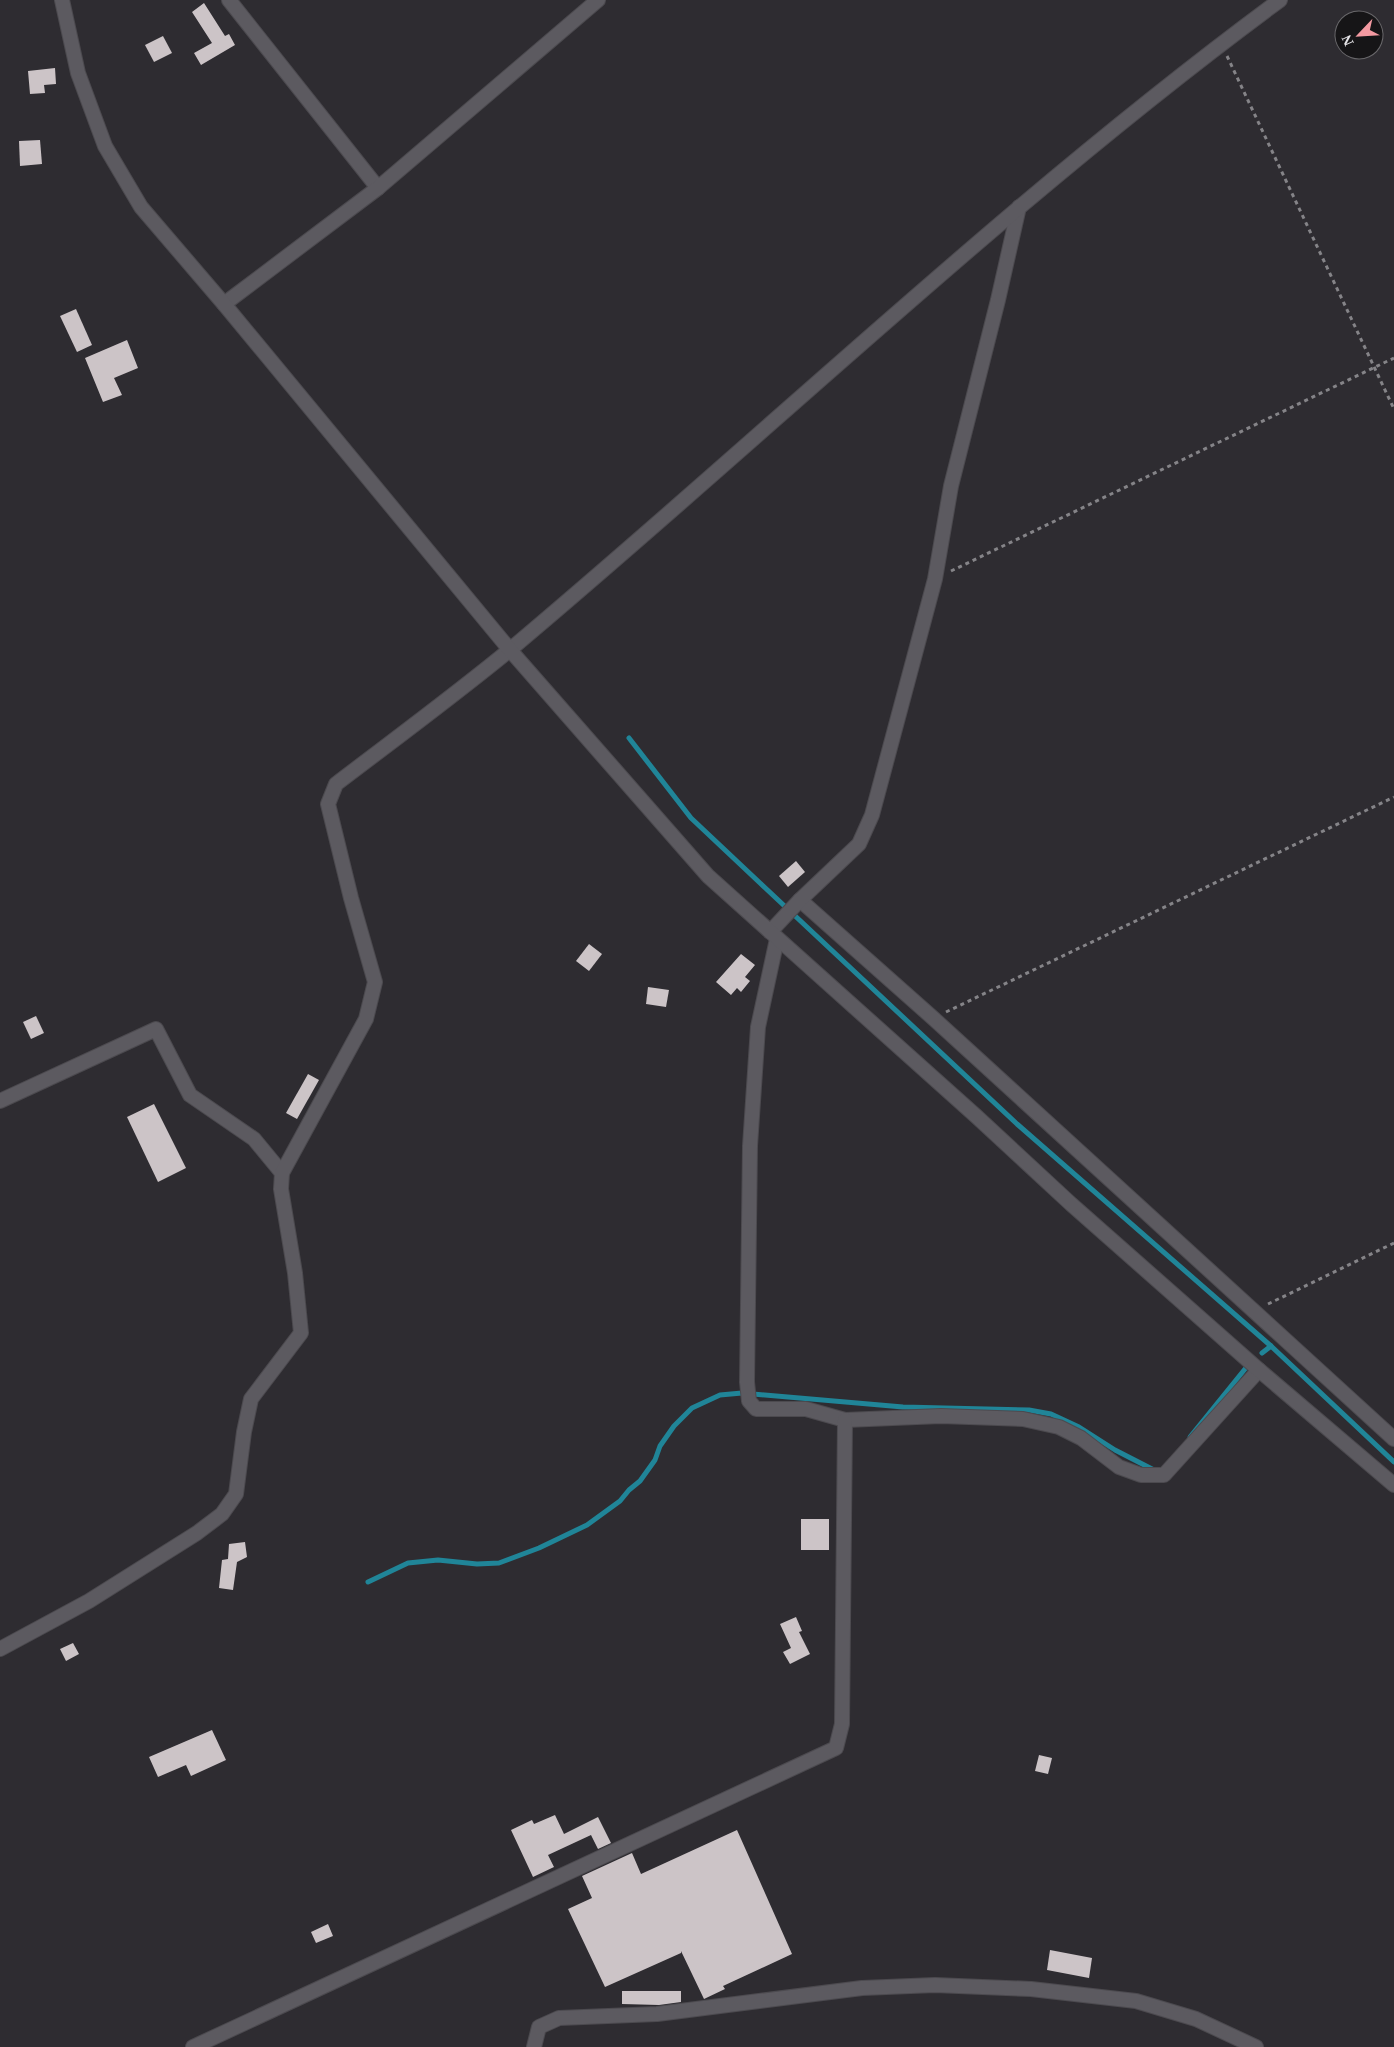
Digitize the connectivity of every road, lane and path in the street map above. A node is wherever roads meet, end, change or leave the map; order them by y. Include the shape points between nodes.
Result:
1 (62, 0) edge
2 (229, 0) edge
3 (598, 0) edge
4 (1280, 0) edge
5 (1222, 44) junction
6 (378, 188) junction
7 (1019, 207) junction
8 (224, 304) junction
9 (1394, 358) edge
10 (1374, 368) junction
11 (1394, 409) edge
12 (935, 579) junction
13 (510, 650) junction
14 (1394, 798) edge
15 (797, 903) junction
16 (775, 931) junction
17 (933, 1018) junction
18 (0, 1102) edge
19 (282, 1172) junction
20 (1394, 1243) edge
21 (1254, 1311) junction
22 (1259, 1370) junction
23 (846, 1420) junction
24 (1394, 1439) edge
25 (1394, 1485) edge
26 (0, 1650) edge
27 (193, 2047) edge
28 (534, 2047) edge
29 (1256, 2047) edge

1 - 8 street via 78,73 105,146 141,207
2 - 6 street
3 - 6 street
4 - 5 street
5 - 7 street
5 - 10 path
6 - 8 street
7 - 12 street via 951,486
7 - 13 street
8 - 13 street
9 - 10 path
10 - 11 path
10 - 12 path
12 - 15 street via 872,815 859,844
13 - 16 street via 708,876
13 - 19 street via 336,784 328,804 375,982 366,1019
14 - 17 path
15 - 16 street
15 - 17 street
16 - 22 street via 1071,1204
16 - 23 street via 758,1027 750,1146 749,1401 756,1409 806,1409
17 - 21 street
18 - 19 street via 156,1029 190,1095 254,1139
19 - 26 street via 281,1189 301,1333 251,1399 236,1494 222,1514 197,1533 89,1601
20 - 21 path
21 - 24 street
22 - 23 street via 1164,1475 1141,1475 1119,1467 1081,1438 1059,1427 1023,1419 941,1416
22 - 25 street
23 - 27 street via 842,1724 836,1748
28 - 29 street via 539,2027 559,2018 657,2014 862,1988 935,1986 1031,1989 1136,2002 1196,2019

